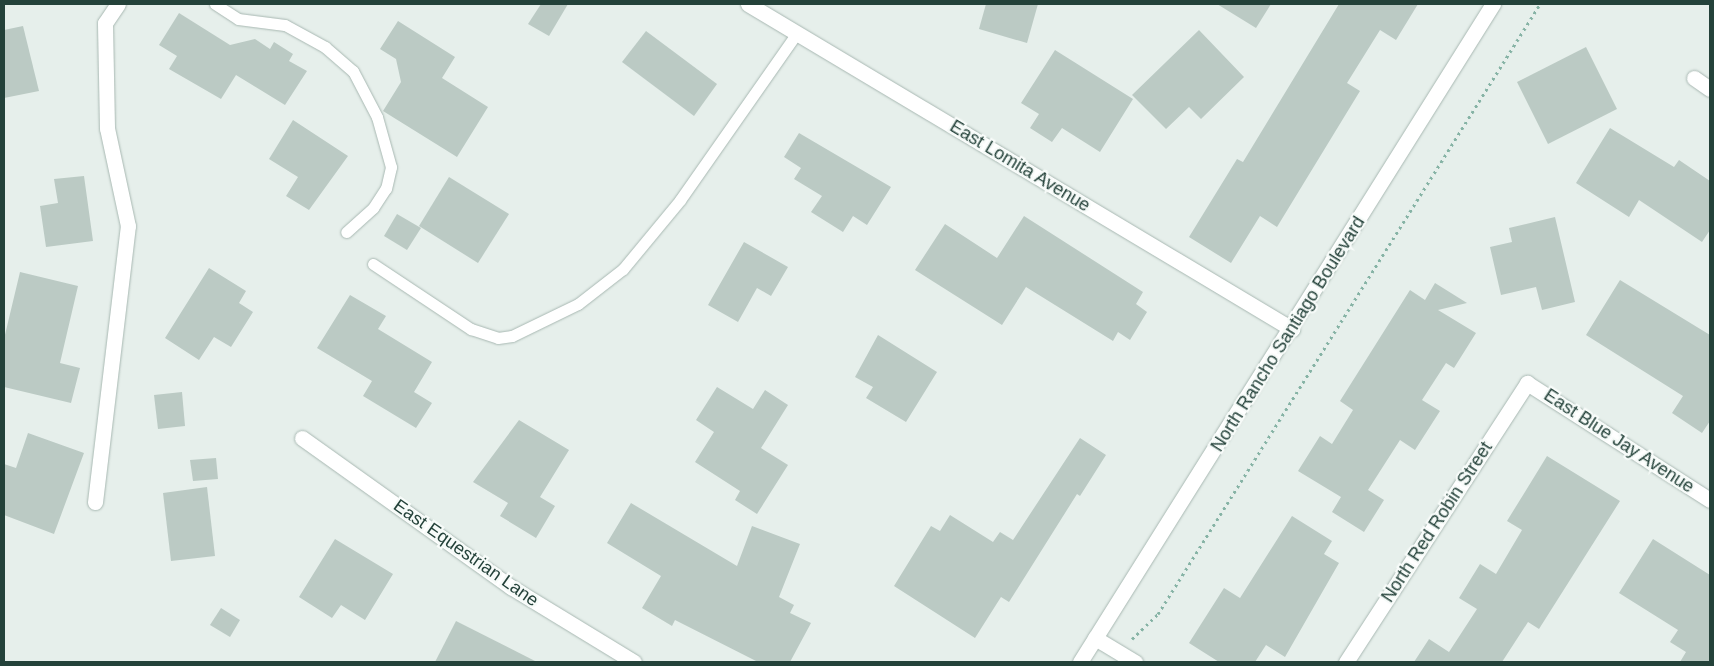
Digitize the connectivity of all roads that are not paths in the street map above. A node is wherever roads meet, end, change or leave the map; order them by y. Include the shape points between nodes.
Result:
1 (118, 4) edge
2 (216, 4) edge
3 (748, 4) edge
4 (1493, 4) edge
5 (797, 33) junction
6 (1694, 78) dead end
7 (1710, 89) edge
8 (346, 232) dead end
9 (373, 264) dead end
10 (1292, 329) junction
11 (1527, 382) joint
12 (302, 438) dead end
13 (1710, 500) edge
14 (95, 502) dead end
15 (1096, 638) junction
16 (634, 662) edge
17 (1080, 662) edge
18 (1134, 662) edge
19 (1346, 662) edge

1 - 14 street via 105,23 107,128 128,226
2 - 8 lane via 238,19 285,25 325,46 353,71 376,117 391,167 386,188 372,208
3 - 5 street, East Lomita Avenue
4 - 10 street, North Rancho Santiago Boulevard
5 - 9 lane via 680,200 623,269 578,304 512,336 498,338 471,329
5 - 10 street, East Lomita Avenue
6 - 7 street
10 - 15 street, North Rancho Santiago Boulevard
11 - 13 street, East Blue Jay Avenue
11 - 19 street, North Red Robin Street
12 - 16 street, East Equestrian Lane via 511,587
15 - 17 street, North Rancho Santiago Boulevard
15 - 18 street

